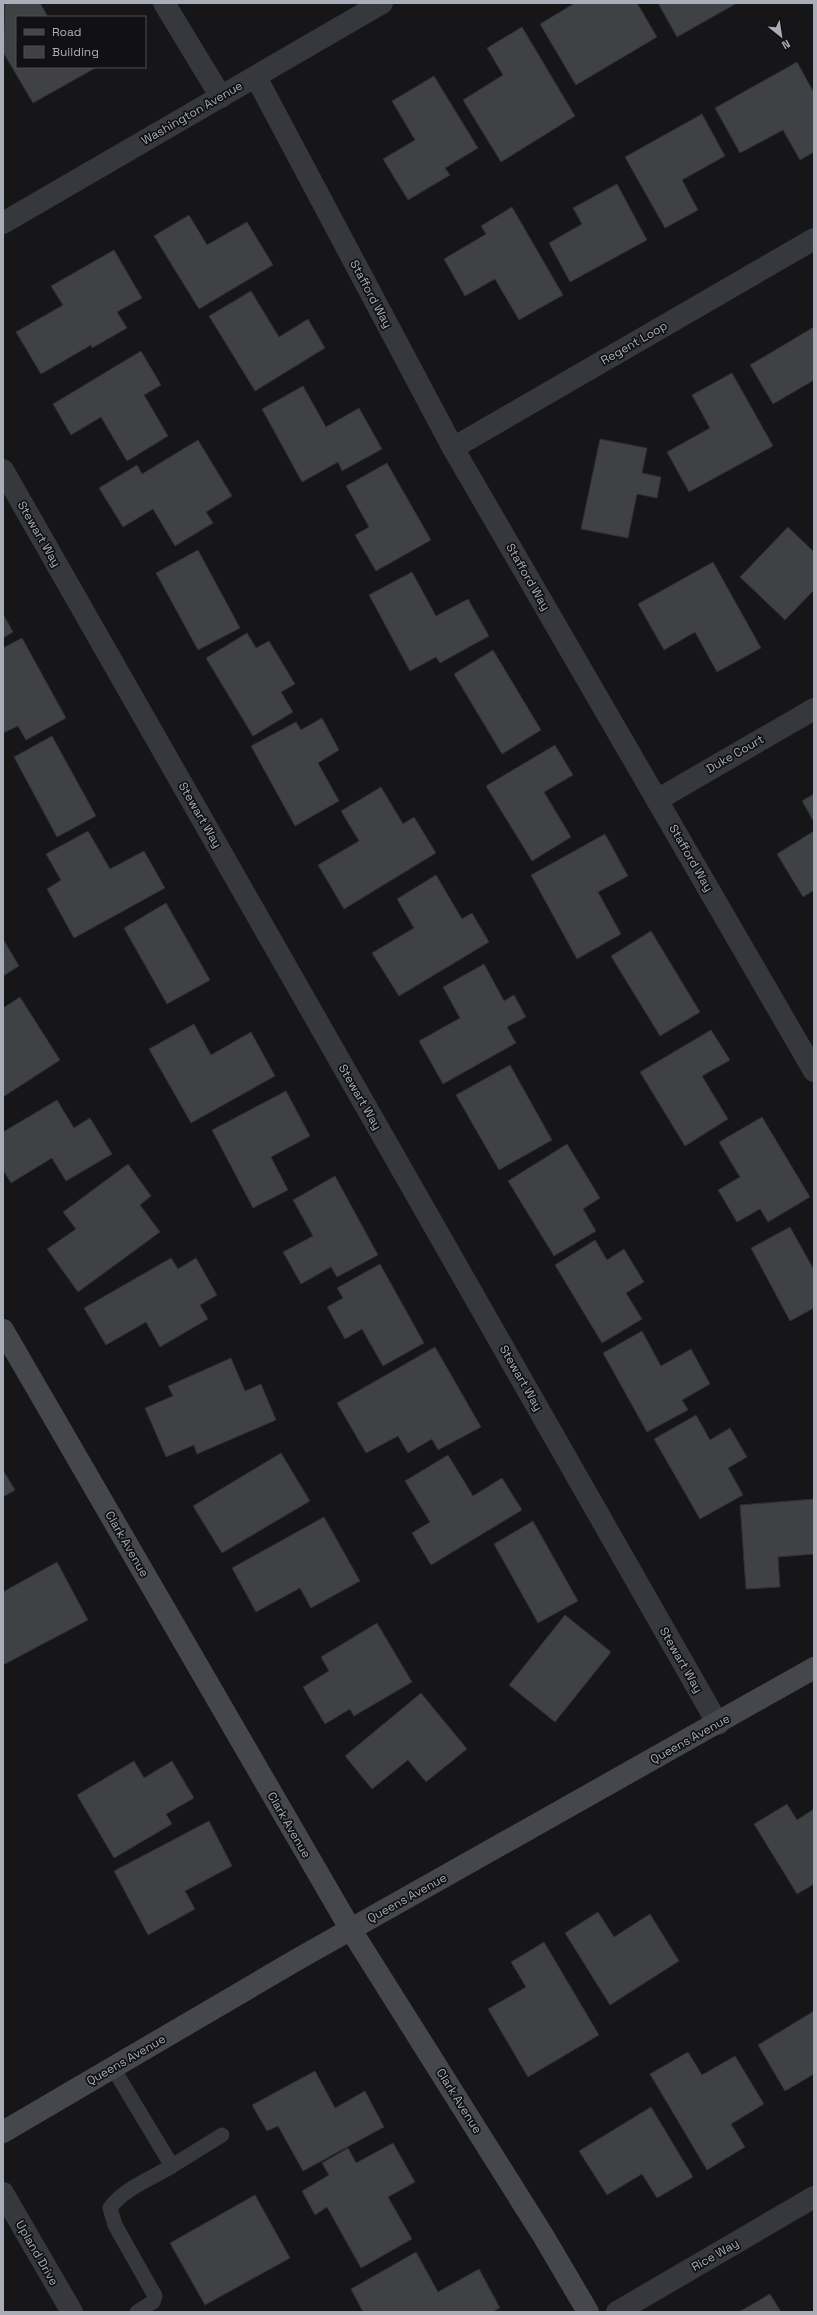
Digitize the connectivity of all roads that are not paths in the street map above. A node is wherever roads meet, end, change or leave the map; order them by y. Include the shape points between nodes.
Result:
1 (164, 3) edge
2 (382, 3) edge
3 (256, 77) junction
4 (221, 97) junction
5 (3, 223) edge
6 (814, 239) edge
7 (453, 448) junction
8 (3, 470) edge
9 (814, 709) edge
10 (657, 800) junction
11 (814, 1071) edge
12 (3, 1330) edge
13 (814, 1668) edge
14 (718, 1724) junction
15 (351, 1930) junction
16 (113, 2068) junction
17 (3, 2132) edge
18 (222, 2135) dead end
19 (172, 2166) junction
20 (3, 2193) edge
21 (814, 2197) edge
22 (72, 2312) edge
23 (137, 2312) edge
24 (588, 2312) edge
25 (617, 2312) edge

1 - 4 street
2 - 3 street, Washington Avenue
3 - 4 street, Washington Avenue
3 - 7 street, Stafford Way
4 - 5 street, Washington Avenue
6 - 7 street, Regent Loop
7 - 10 street, Stafford Way
8 - 14 street, Stewart Way
9 - 10 street, Duke Court
10 - 11 street, Stafford Way
12 - 15 street, Clark Avenue
13 - 14 street, Queens Avenue
14 - 15 street, Queens Avenue
15 - 16 street, Queens Avenue
15 - 24 street, Clark Avenue via 544,2237
16 - 17 street, Queens Avenue
16 - 19 lane
18 - 19 lane
19 - 23 lane via 124,2194 110,2208 115,2225 155,2296 153,2302
20 - 22 street, Upland Drive
21 - 25 street, Rice Way

